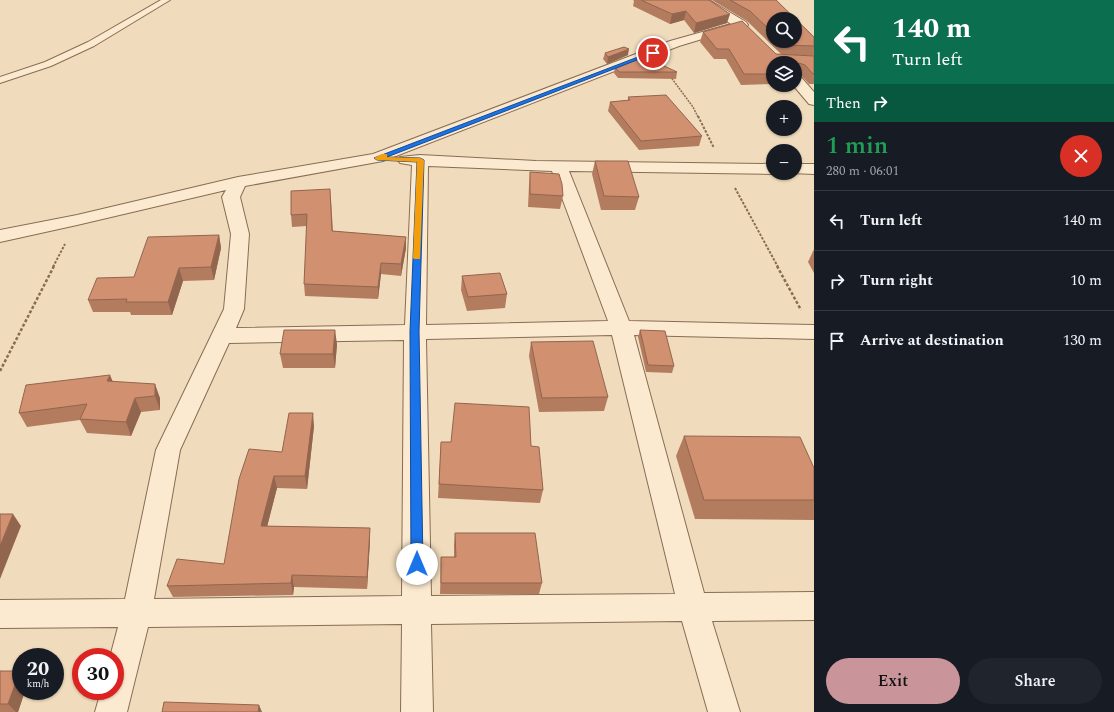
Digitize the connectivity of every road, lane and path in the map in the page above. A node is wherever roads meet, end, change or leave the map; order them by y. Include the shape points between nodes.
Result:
1 (166, 0) edge
2 (701, 0) edge
3 (653, 53) junction
4 (0, 80) edge
5 (802, 87) edge
6 (814, 101) edge
7 (377, 158) junction
8 (420, 160) junction
9 (559, 167) junction
10 (724, 169) junction
11 (766, 169) edge
12 (802, 169) edge
13 (814, 169) edge
14 (238, 182) junction
15 (77, 220) junction
16 (0, 236) edge
17 (621, 328) junction
18 (415, 331) junction
19 (813, 333) edge
20 (222, 336) junction
21 (0, 371) edge
22 (814, 606) edge
23 (693, 607) junction
24 (417, 610) junction
25 (137, 613) junction
26 (0, 614) edge
27 (111, 712) edge
28 (417, 712) edge
29 (724, 712) edge

1 - 4 lane via 91,44 48,64
2 - 3 street via 747,30 713,32 669,45
3 - 7 street
3 - 10 path via 693,107
5 - 6 street
7 - 8 street
7 - 14 street
8 - 9 street
8 - 18 street
9 - 10 street
9 - 17 street
10 - 11 street
10 - 19 path
12 - 13 street
14 - 15 street
14 - 20 street via 231,197 240,234 234,309
15 - 16 street
15 - 21 path
17 - 18 street
17 - 19 street
17 - 23 street
18 - 20 street
18 - 24 street
20 - 25 street via 168,450
22 - 23 street
23 - 24 street
23 - 29 street
24 - 25 street
24 - 28 street
25 - 26 street
25 - 27 street

